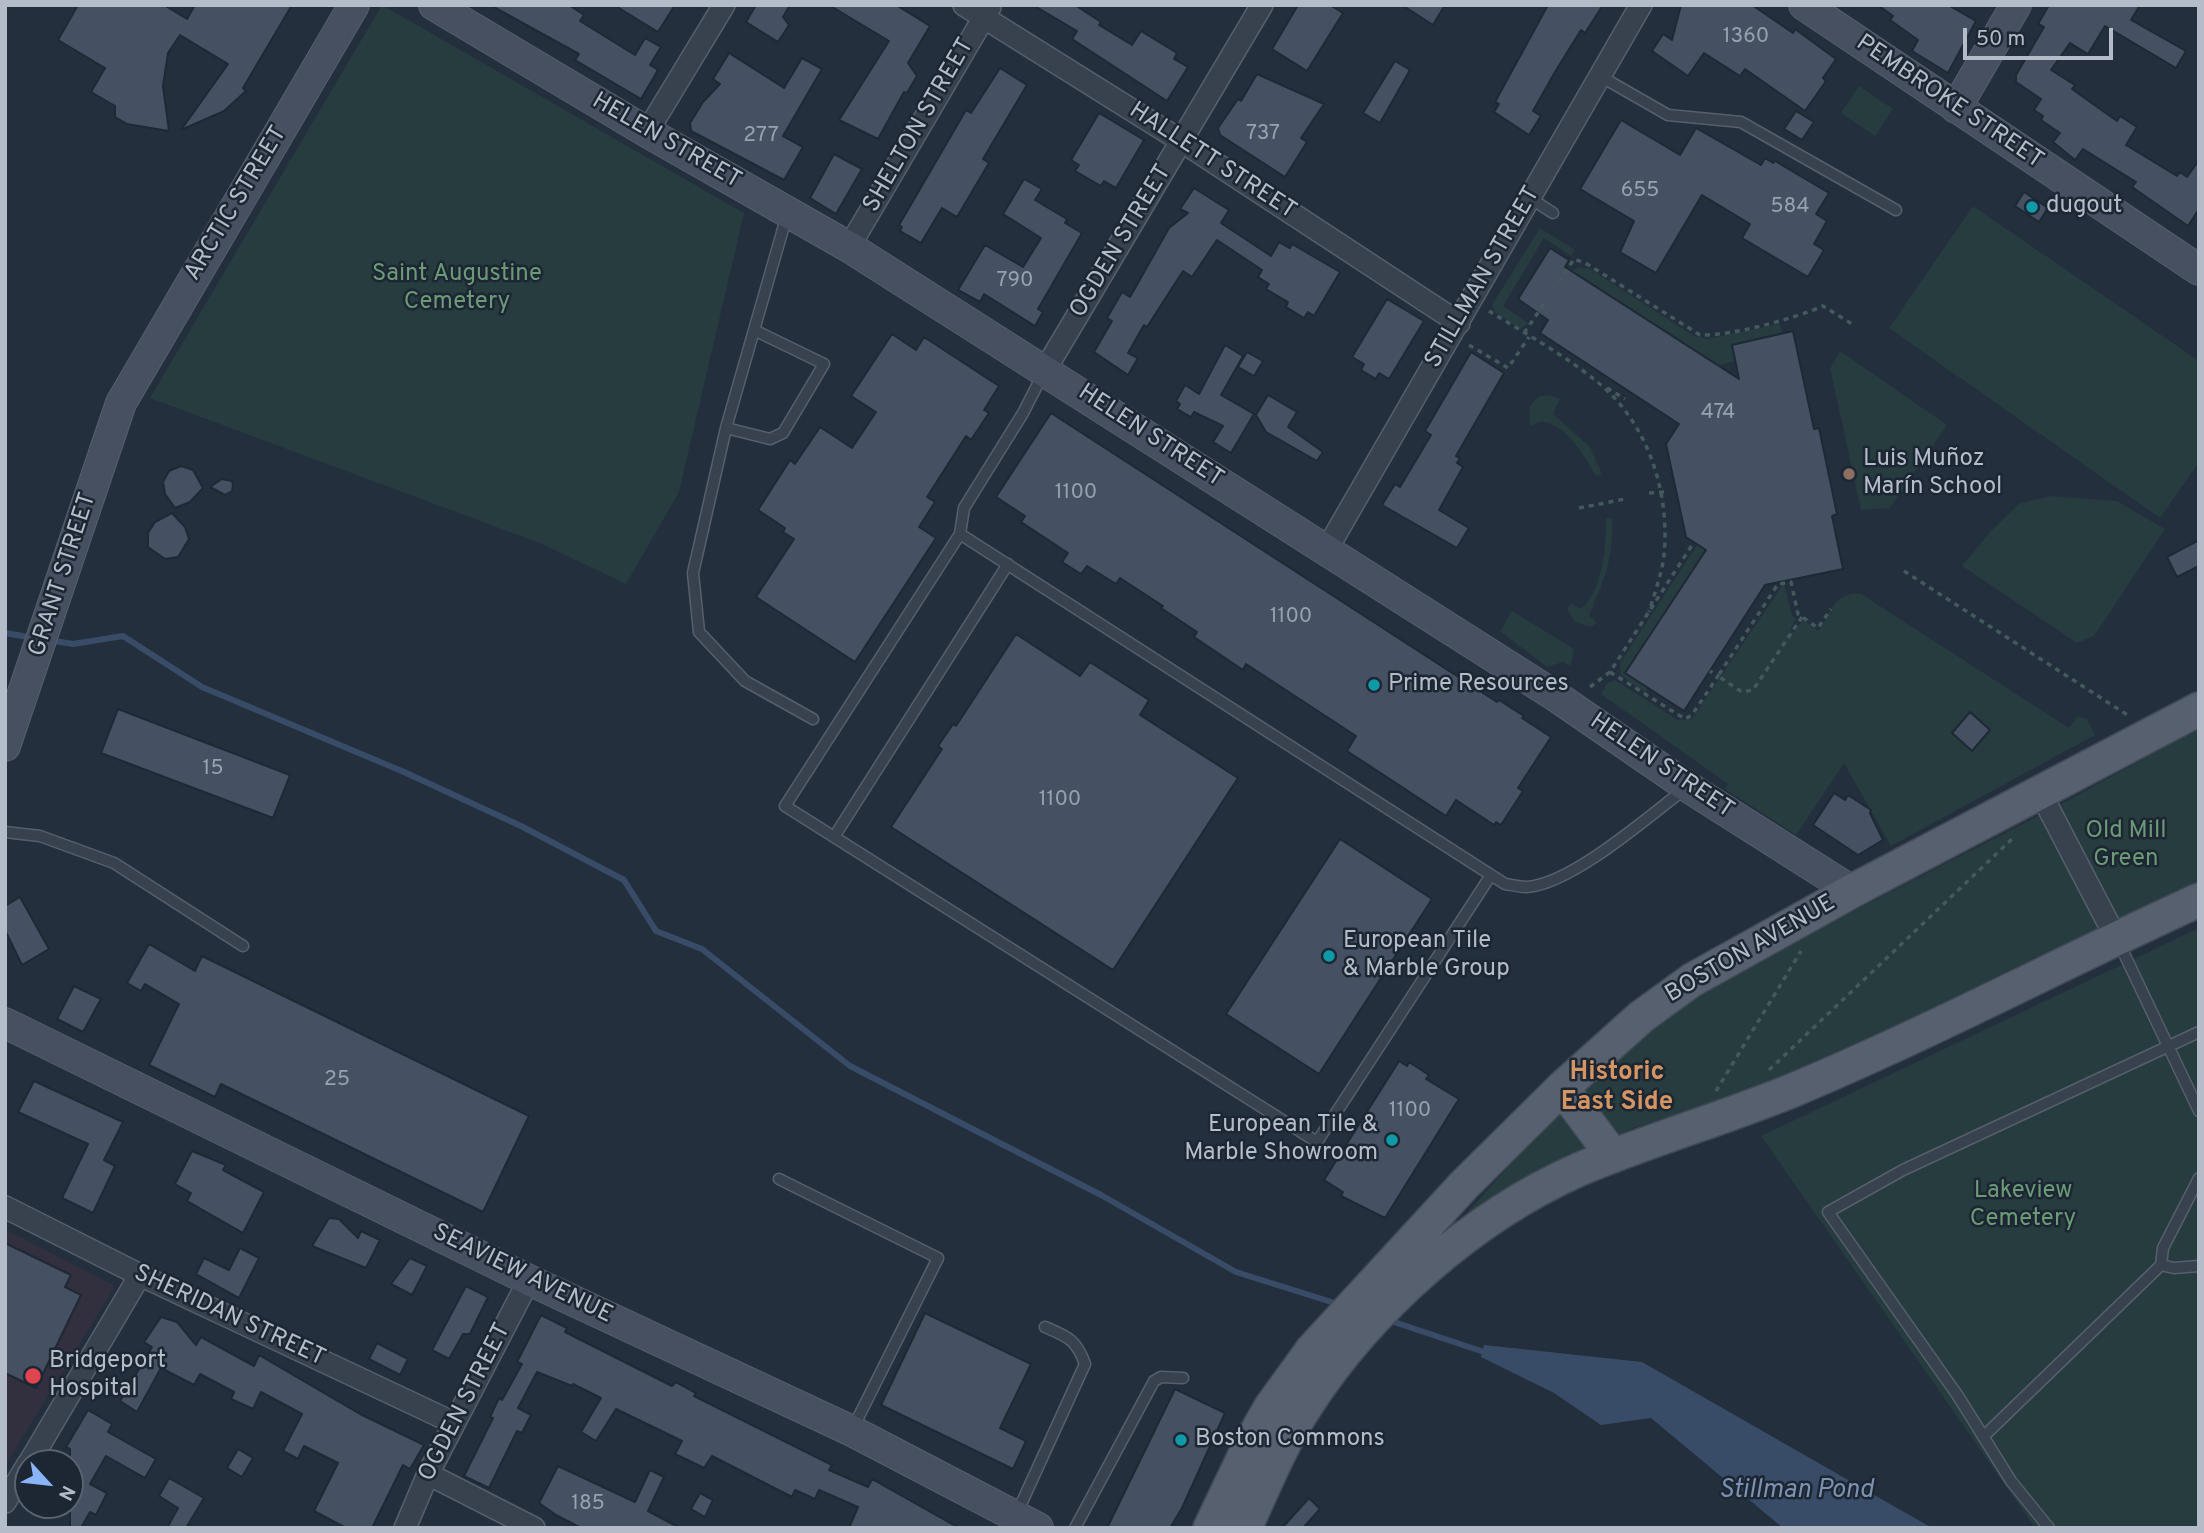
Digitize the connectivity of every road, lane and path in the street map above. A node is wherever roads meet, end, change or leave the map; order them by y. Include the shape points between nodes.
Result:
1 (354, 5) edge
2 (434, 5) edge
3 (724, 5) edge
4 (964, 5) edge
5 (1262, 5) edge
6 (1641, 5) edge
7 (1804, 5) edge
8 (2016, 5) edge
9 (987, 11) edge
10 (1600, 76) junction
11 (1956, 108) junction
12 (647, 132) junction
13 (1183, 142) junction
14 (1530, 198) junction
15 (1896, 210) dead end
16 (788, 212) junction
17 (1553, 213) dead end
18 (849, 247) junction
19 (2199, 270) edge
20 (1559, 282) dead end
21 (1546, 301) dead end
22 (1487, 310) dead end
23 (1459, 323) junction
24 (1852, 324) dead end
25 (754, 330) junction
26 (1526, 335) junction
27 (1467, 344) dead end
28 (1045, 370) junction
29 (1602, 386) junction
30 (1625, 400) dead end
31 (121, 404) joint
32 (726, 428) junction
33 (1663, 492) junction
34 (1649, 493) dead end
35 (1625, 499) dead end
36 (1579, 508) dead end
37 (960, 534) junction
38 (1694, 542) dead end
39 (1327, 549) junction
40 (1008, 564) junction
41 (1904, 571) dead end
42 (1831, 609) dead end
43 (1649, 612) junction
44 (1802, 617) junction
45 (1710, 671) dead end
46 (1610, 672) junction
47 (1718, 676) junction
48 (1590, 687) dead end
49 (2199, 709) edge
50 (813, 719) dead end
51 (2133, 719) dead end
52 (5, 746) edge
53 (1688, 787) junction
54 (2040, 792) junction
55 (5, 832) edge
56 (2018, 833) dead end
57 (834, 837) junction
58 (1491, 875) junction
59 (1852, 891) junction
60 (2199, 900) edge
61 (2116, 937) junction
62 (243, 946) dead end
63 (1803, 948) dead end
64 (5, 1023) edge
65 (2199, 1032) edge
66 (2167, 1047) junction
67 (1762, 1077) dead end
68 (1562, 1088) junction
69 (1714, 1093) dead end
70 (2199, 1111) edge
71 (1613, 1156) junction
72 (2199, 1178) edge
73 (779, 1179) dead end
74 (5, 1207) edge
75 (2161, 1265) junction
76 (2199, 1266) edge
77 (140, 1275) junction
78 (529, 1280) junction
79 (1372, 1305) junction
80 (1045, 1327) dead end
81 (1326, 1355) junction
82 (1183, 1378) dead end
83 (454, 1423) junction
84 (852, 1431) junction
85 (1983, 1437) junction
86 (36, 1449) edge
87 (428, 1474) junction
88 (14, 1487) edge
89 (5, 1502) edge
90 (1027, 1522) edge
91 (405, 1528) edge
92 (534, 1528) edge
93 (1075, 1528) edge
94 (1210, 1528) edge
95 (1245, 1528) edge
96 (2049, 1528) edge

1 - 31 street, ARCTIC STREET
2 - 12 street, HELEN STREET
3 - 12 street
4 - 9 street, HALLETT STREET
5 - 13 street, OGDEN STREET
6 - 10 street, STILLMAN STREET
7 - 11 street, PEMBROKE STREET
8 - 11 street
9 - 13 street, HALLETT STREET
9 - 18 street, SHELTON STREET
10 - 14 street, STILLMAN STREET
10 - 15 lane via 1668,115 1741,122
11 - 19 street, PEMBROKE STREET
12 - 16 street, HELEN STREET
13 - 23 street, HALLETT STREET
13 - 28 street, OGDEN STREET
14 - 17 lane
14 - 23 street, STILLMAN STREET
16 - 18 street, HELEN STREET
16 - 25 lane
18 - 28 street, HELEN STREET
20 - 24 path via 1574,259 1700,335 1796,318 1823,306
21 - 26 path
22 - 26 path
23 - 39 street, STILLMAN STREET
25 - 32 lane
25 - 32 lane via 824,364 783,433 770,439
26 - 27 path via 1508,368
26 - 29 path
28 - 37 lane via 964,508
28 - 39 street, HELEN STREET
29 - 30 path
29 - 33 path via 1637,428
31 - 52 street, GRANT STREET
32 - 50 lane via 693,573 699,632 745,681
33 - 34 path
33 - 43 path via 1664,556
35 - 36 path
37 - 40 lane
37 - 57 lane via 785,806
38 - 43 path
39 - 53 street, HELEN STREET
40 - 57 lane
40 - 58 lane
41 - 51 path
42 - 44 path via 1818,628
43 - 46 path
44 - 47 path via 1753,690 1742,692
44 - 47 path via 1791,582 1778,584
45 - 47 path
46 - 47 path via 1685,719
46 - 48 path
49 - 54 main road, BOSTON AVENUE
53 - 58 lane via 1575,870 1544,884 1505,884
53 - 59 street, HELEN STREET
54 - 59 main road, BOSTON AVENUE
54 - 61 street
55 - 62 lane via 40,835 114,863
56 - 67 path
57 - 58 lane via 1317,1142
59 - 68 main road, BOSTON AVENUE via 1692,980 1641,1017
60 - 61 main road, BOSTON AVENUE
61 - 66 lane
61 - 71 main road, BOSTON AVENUE via 1790,1091
63 - 69 path
64 - 78 street, SEAVIEW AVENUE
65 - 66 lane
66 - 70 lane
66 - 85 lane via 1903,1170 1828,1212
68 - 71 main road
68 - 79 main road, BOSTON AVENUE via 1464,1185
71 - 79 main road, BOSTON AVENUE via 1545,1186 1483,1224 1426,1270
72 - 75 lane via 2163,1248
73 - 84 lane via 938,1258
74 - 77 street, SHERIDAN STREET
75 - 76 lane
75 - 85 lane
77 - 83 street, SHERIDAN STREET
77 - 86 street
78 - 83 street, OGDEN STREET
78 - 84 street, SEAVIEW AVENUE
79 - 81 main road, BOSTON AVENUE
80 - 90 lane via 1078,1346 1085,1364
81 - 94 main road, BOSTON AVENUE via 1270,1408
81 - 95 main road, BOSTON AVENUE
82 - 93 lane via 1154,1381
83 - 87 street, OGDEN STREET
84 - 90 street, SEAVIEW AVENUE
85 - 96 lane
87 - 91 street, OGDEN STREET
87 - 92 street
88 - 89 street

